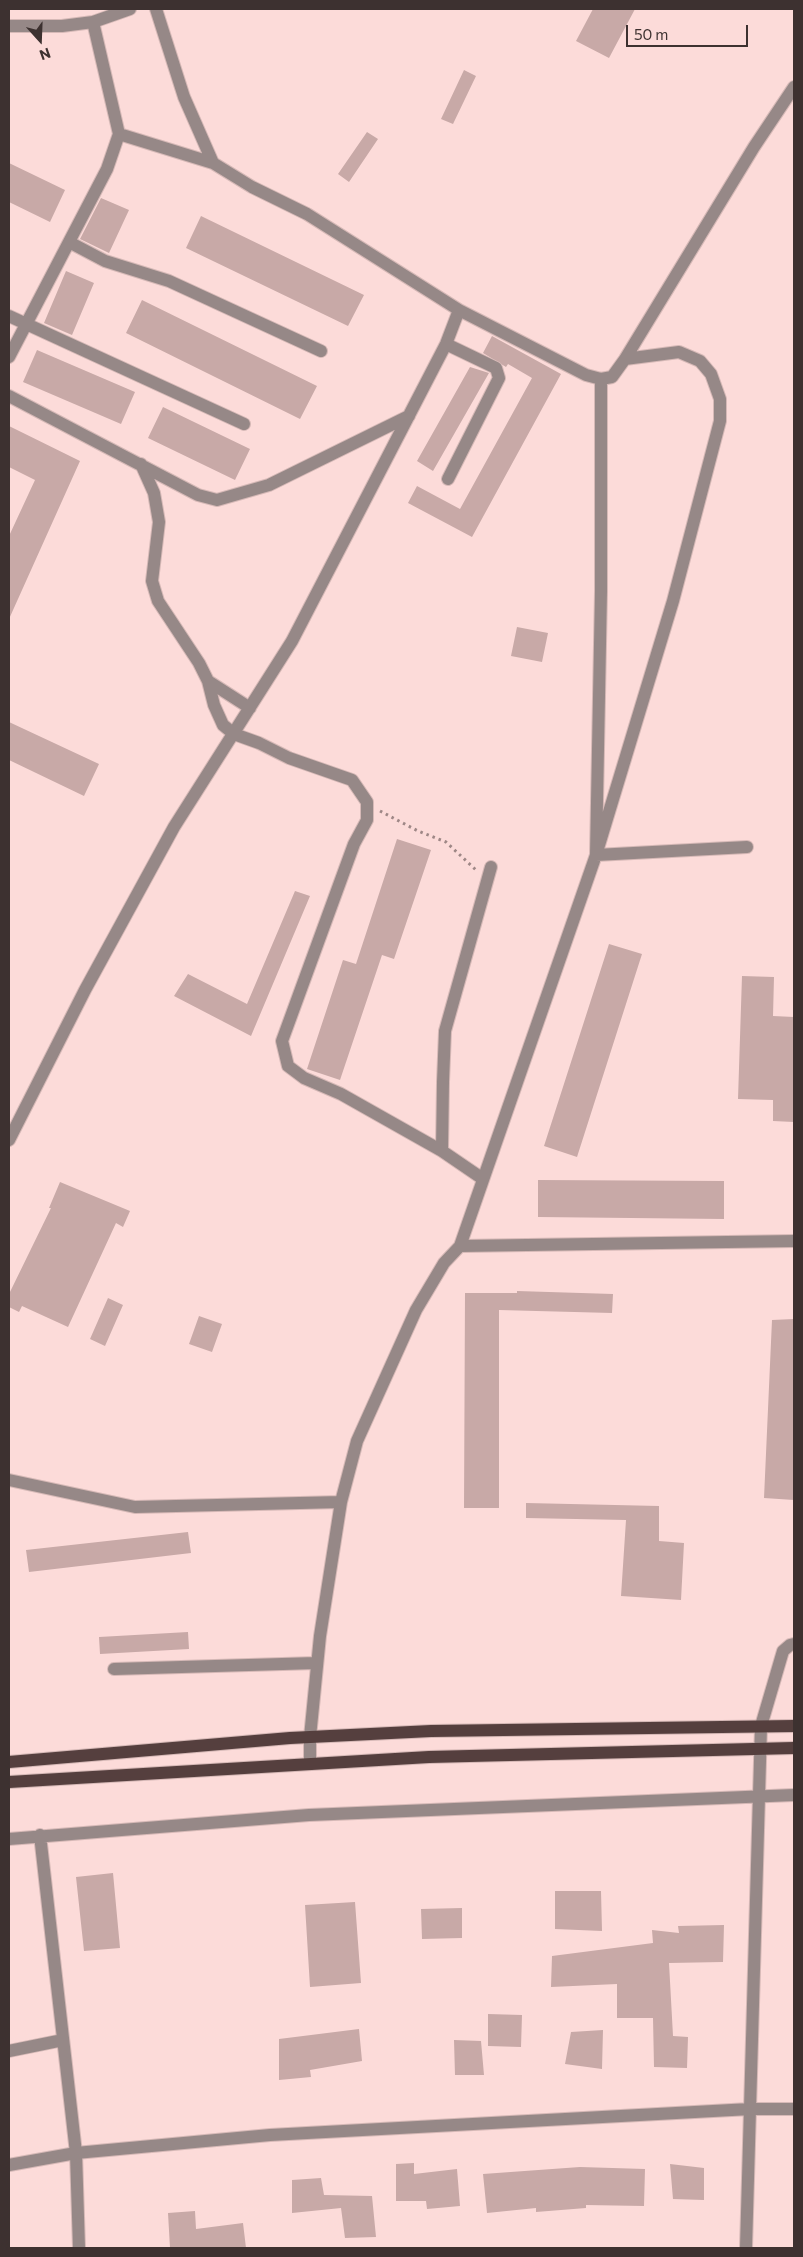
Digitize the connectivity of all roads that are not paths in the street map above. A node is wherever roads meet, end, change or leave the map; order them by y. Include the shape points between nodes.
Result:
1 (130, 9) edge
2 (156, 9) edge
3 (93, 22) junction
4 (9, 26) edge
5 (794, 87) edge
6 (119, 134) junction
7 (213, 163) junction
8 (69, 242) junction
9 (459, 310) junction
10 (9, 316) edge
11 (25, 324) junction
12 (446, 344) junction
13 (321, 351) dead end
14 (9, 356) edge
15 (626, 359) junction
16 (601, 379) junction
17 (9, 396) edge
18 (409, 416) junction
19 (244, 424) dead end
20 (141, 464) junction
21 (448, 479) dead end
22 (208, 682) junction
23 (250, 708) junction
24 (234, 734) junction
25 (747, 847) dead end
26 (596, 855) junction
27 (491, 867) dead end
28 (9, 1140) edge
29 (442, 1151) junction
30 (483, 1179) junction
31 (794, 1241) edge
32 (460, 1246) junction
33 (9, 1480) edge
34 (341, 1502) junction
35 (794, 1644) edge
36 (316, 1663) junction
37 (114, 1669) dead end
38 (761, 1726) junction
39 (794, 1726) edge
40 (310, 1737) junction
41 (760, 1748) junction
42 (794, 1748) edge
43 (9, 1762) edge
44 (310, 1764) junction
45 (9, 1782) edge
46 (758, 1795) junction
47 (794, 1795) edge
48 (40, 1836) junction
49 (9, 1839) edge
50 (63, 2040) junction
51 (9, 2051) edge
52 (750, 2109) junction
53 (794, 2109) edge
54 (76, 2153) junction
55 (9, 2165) edge
56 (79, 2248) edge
57 (746, 2248) edge

1 - 3 street
2 - 7 street via 184,97
3 - 4 street via 62,26
3 - 6 street
5 - 15 street via 754,147
6 - 7 street
6 - 8 street via 107,169
7 - 9 street via 307,214
8 - 11 street
8 - 13 street via 106,261 169,281
9 - 12 street
9 - 16 street via 586,375
10 - 11 street
11 - 14 street
11 - 19 street
12 - 18 street
12 - 21 street via 496,368 499,378
15 - 16 street via 612,377
15 - 26 street via 679,352 700,361 711,374 720,399 720,421 673,600
16 - 26 street
17 - 20 street
18 - 20 street via 269,485 217,500 198,495
18 - 23 street via 292,641
20 - 22 street via 154,492 159,522 152,581 158,601
22 - 23 street
22 - 24 street via 218,717
23 - 24 street
24 - 28 street via 174,828 85,990
24 - 29 street via 352,780 367,802 367,820 354,844 282,1041 288,1066 304,1078 341,1094
25 - 26 street
26 - 30 street
27 - 29 street via 445,1031
29 - 30 street
30 - 32 street
31 - 32 street
32 - 34 street via 444,1263 416,1310 356,1441
33 - 34 street via 135,1507
34 - 36 street
35 - 38 street via 783,1651
36 - 37 street
36 - 40 street
38 - 39 main road
38 - 40 main road via 431,1731
38 - 41 street
40 - 43 main road
40 - 44 street
41 - 42 main road
41 - 44 main road via 429,1757
41 - 46 street
44 - 45 main road
46 - 47 street
46 - 48 street via 308,1815
46 - 52 street
48 - 49 street
48 - 50 street
50 - 51 street
50 - 54 street
52 - 53 street
52 - 54 street via 270,2135
52 - 57 street
54 - 55 street
54 - 56 street

